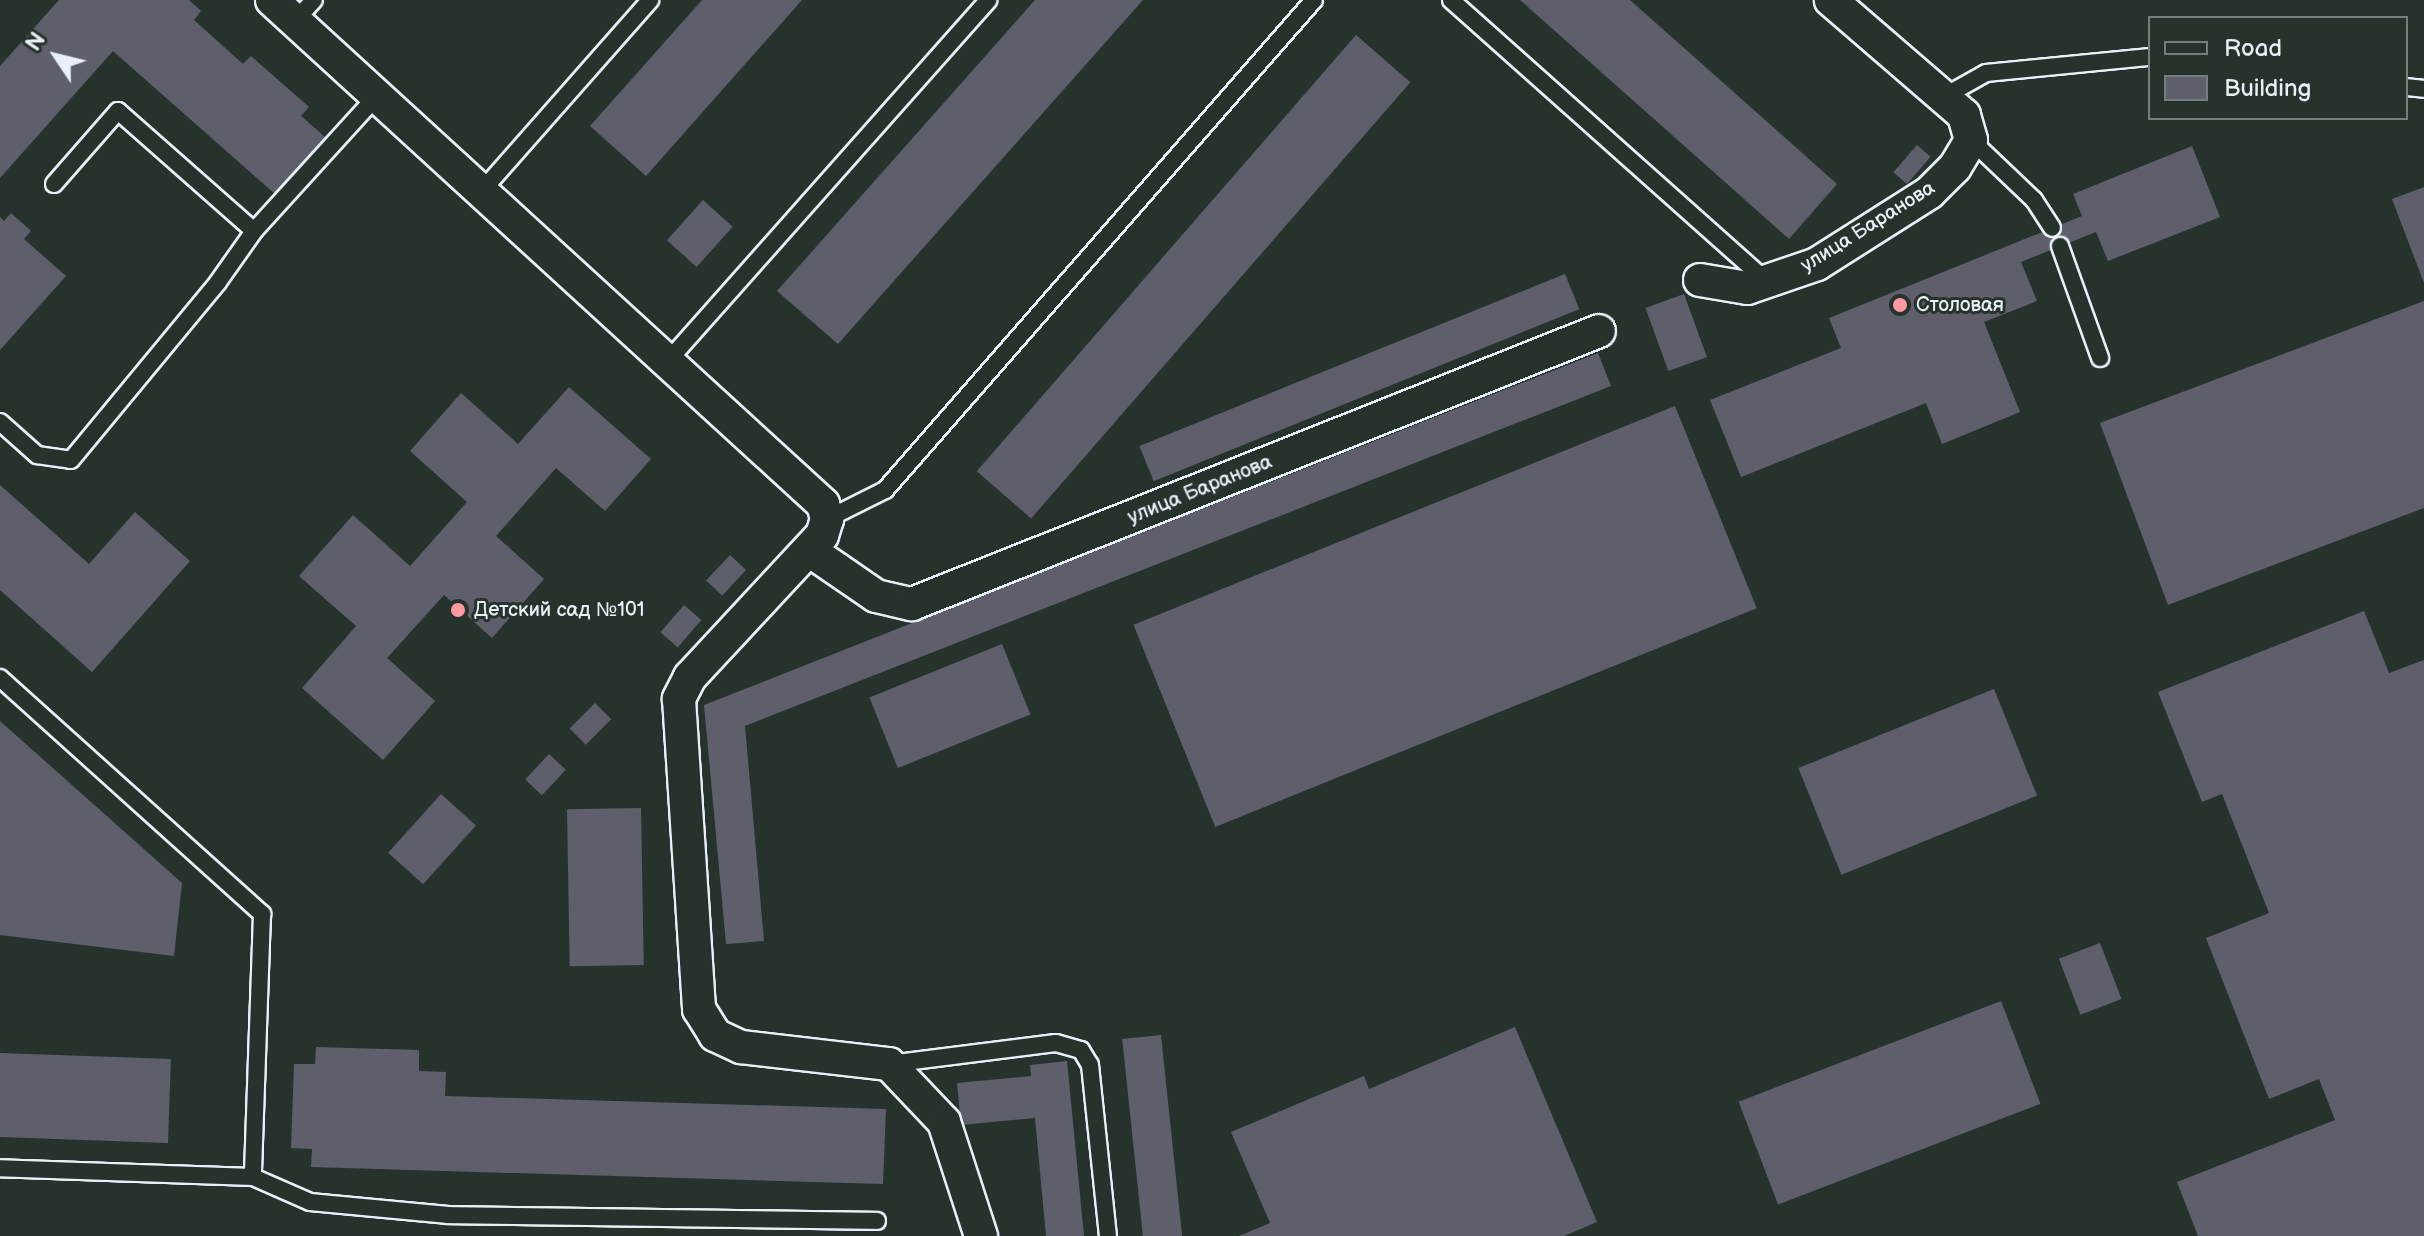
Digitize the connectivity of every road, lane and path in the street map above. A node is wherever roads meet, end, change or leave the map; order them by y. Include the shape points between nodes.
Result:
1 (272, 0) edge
2 (650, 0) edge
3 (988, 0) edge
4 (1314, 0) edge
5 (1451, 0) edge
6 (1831, 0) edge
7 (305, 11) edge
8 (2148, 57) edge
9 (377, 96) junction
10 (1945, 96) junction
11 (1971, 140) junction
12 (54, 184) dead end
13 (481, 192) junction
14 (2052, 228) dead end
15 (254, 231) junction
16 (2060, 246) dead end
17 (1700, 280) dead end
18 (1770, 284) junction
19 (1599, 331) dead end
20 (2100, 358) dead end
21 (667, 362) junction
22 (0, 422) edge
23 (827, 519) junction
24 (809, 550) junction
25 (0, 678) edge
26 (889, 1064) junction
27 (0, 1168) edge
28 (253, 1177) junction
29 (877, 1221) dead end
30 (981, 1236) edge
31 (1108, 1236) edge

1 - 7 street
2 - 13 lane
3 - 21 lane
4 - 23 lane via 885,490
5 - 18 lane
6 - 10 street
7 - 9 street
8 - 10 lane via 1986,73
9 - 13 street
9 - 15 lane
10 - 11 street via 1964,115
11 - 14 lane via 2034,200
11 - 18 street, улица Баранова via 1955,167 1929,193 1817,264
12 - 15 lane via 118,111
13 - 21 street
15 - 22 lane via 71,460 37,455
16 - 20 lane
17 - 18 street, улица Баранова via 1735,288
19 - 24 street, улица Баранова via 912,604 876,596
21 - 23 street via 823,504
23 - 24 street
24 - 26 street via 690,677 679,699 699,1009 715,1035 741,1047
25 - 28 lane via 262,914
26 - 30 street via 944,1122
26 - 31 lane via 1056,1043 1081,1050 1090,1065
27 - 28 lane
28 - 29 lane via 310,1202 448,1215

